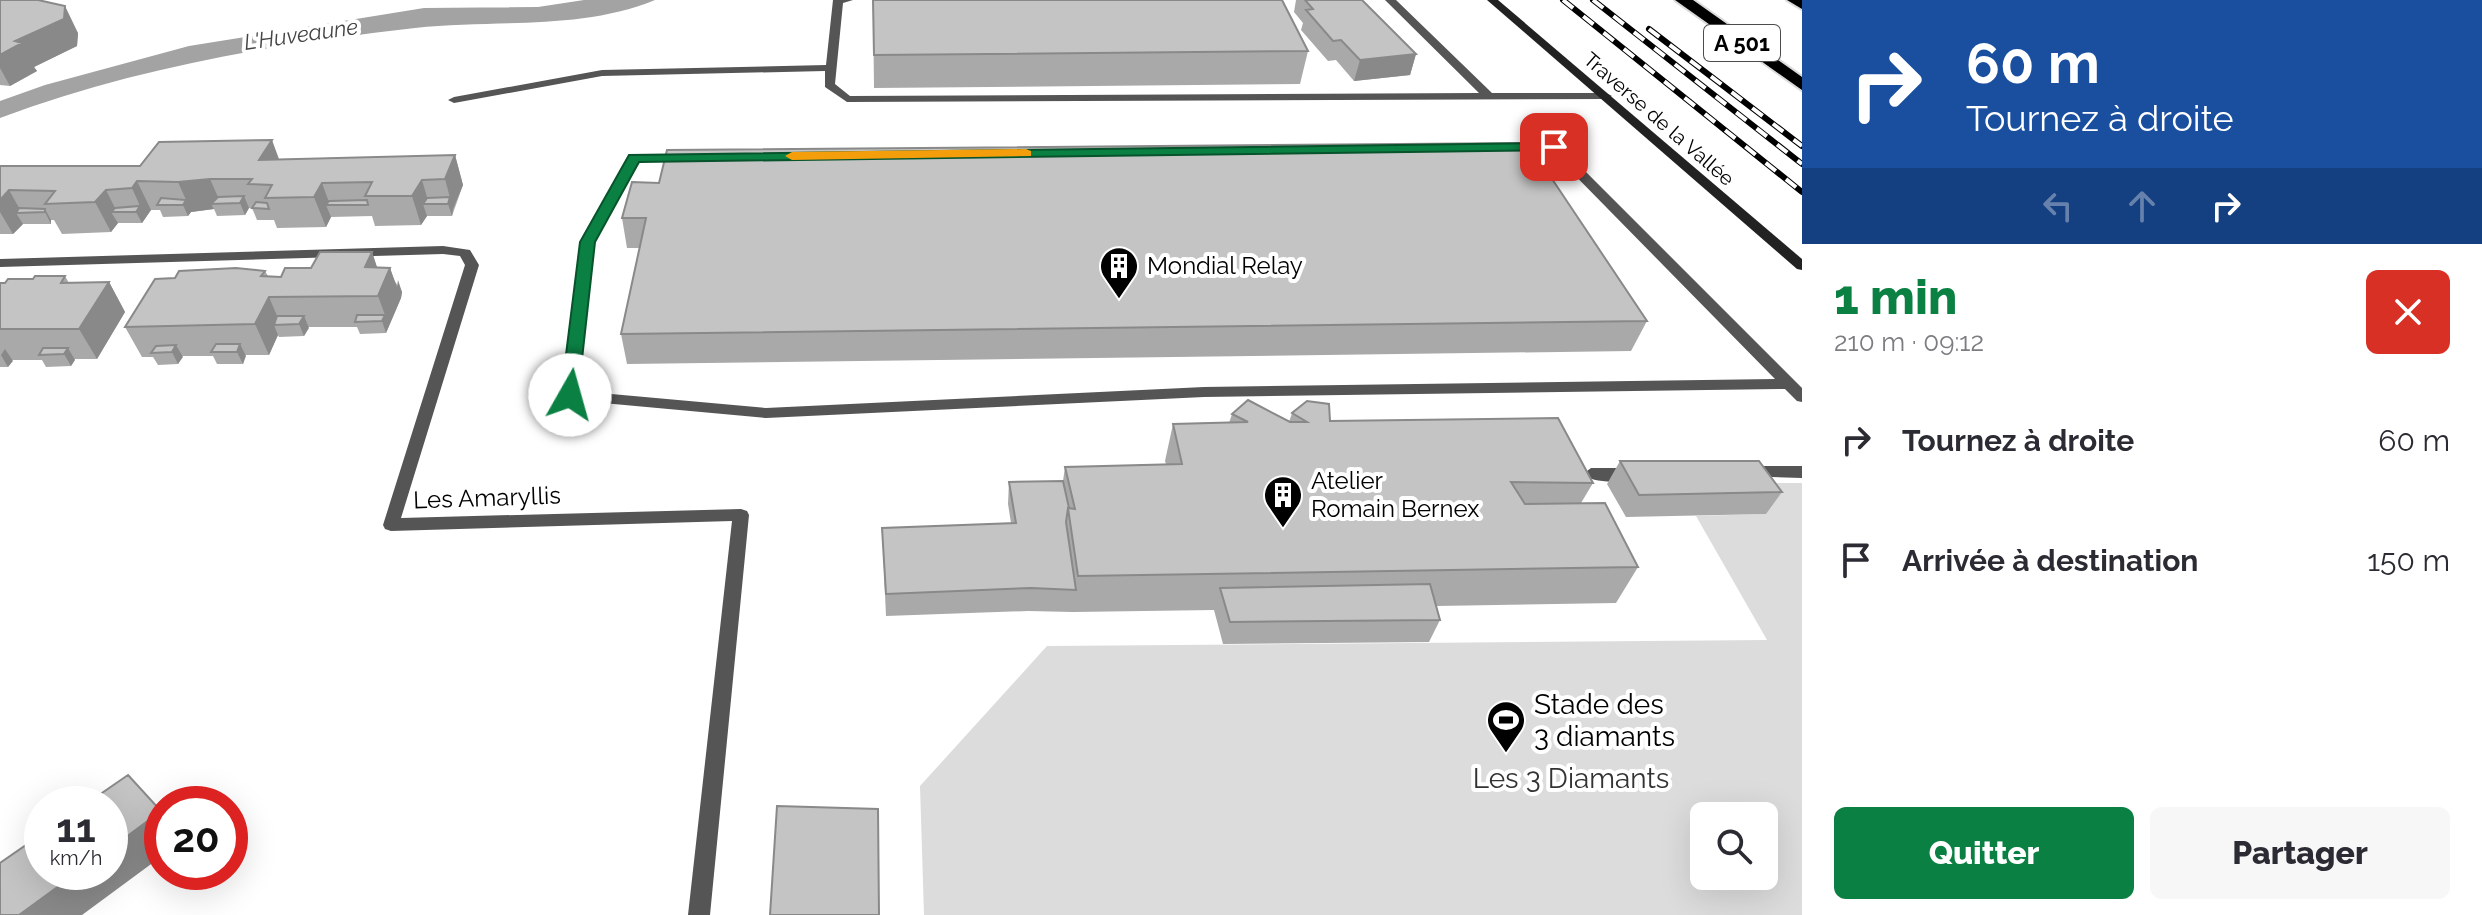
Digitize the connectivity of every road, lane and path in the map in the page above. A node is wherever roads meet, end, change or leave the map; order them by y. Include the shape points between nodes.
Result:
1 (848, 0) edge
2 (1390, 0) edge
3 (1492, 0) edge
4 (1683, 0) edge
5 (1795, 0) edge
6 (1802, 4) edge
7 (830, 68) junction
8 (1802, 85) edge
9 (1606, 96) junction
10 (1490, 97) junction
11 (454, 100) dead end
12 (1490, 148) edge
13 (697, 157) edge
14 (0, 263) edge
15 (1802, 266) edge
16 (1789, 384) junction
17 (1802, 397) edge
18 (1802, 472) edge
19 (1727, 473) edge
20 (1591, 474) edge
21 (1651, 474) edge
22 (699, 915) edge

1 - 7 street via 838,0
2 - 10 street
3 - 9 street, Traverse de la Vallée
4 - 8 highway, A 501
5 - 6 highway
7 - 10 street via 829,85 847,99
7 - 11 street via 602,73
9 - 10 street
9 - 15 street, Traverse de la Vallée
12 - 16 street via 1554,147
13 - 16 street via 634,158 587,242 570,395 766,413 1204,392
14 - 22 street, Les Amaryllis via 465,253 472,265 391,525 741,515
16 - 17 street
18 - 19 street
20 - 21 street

